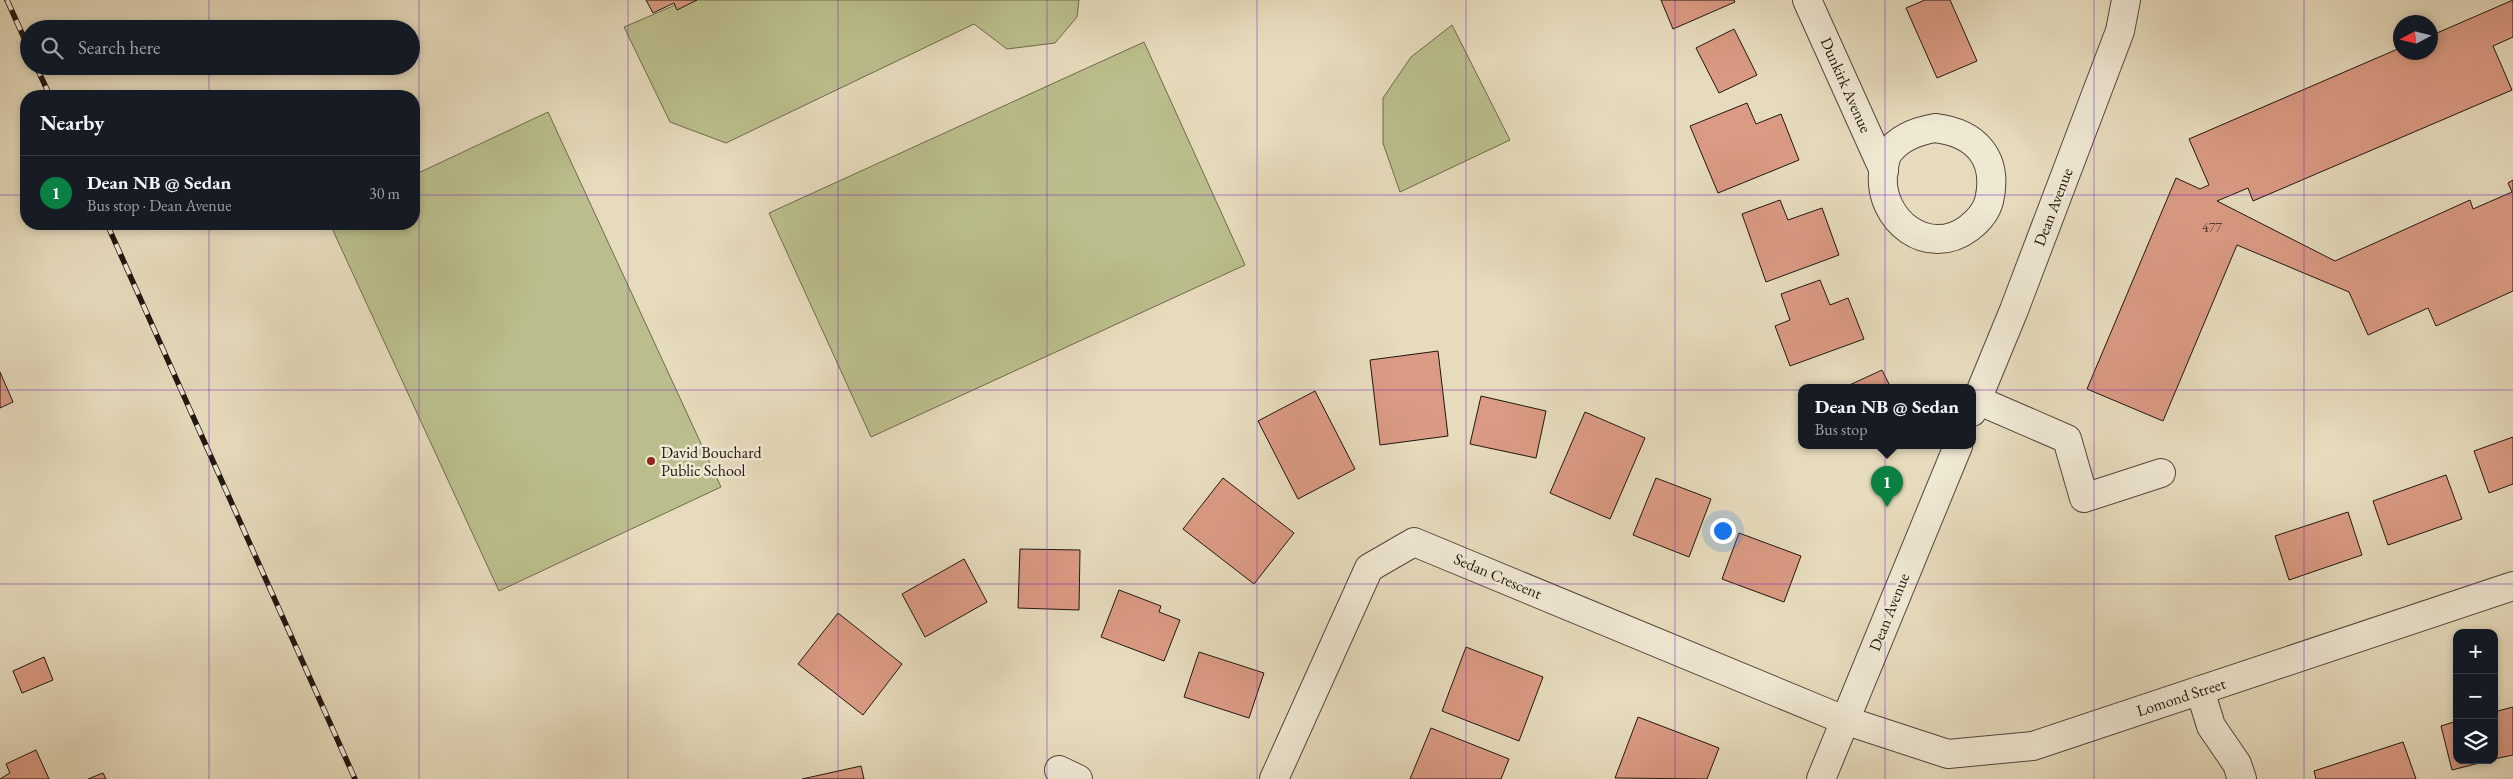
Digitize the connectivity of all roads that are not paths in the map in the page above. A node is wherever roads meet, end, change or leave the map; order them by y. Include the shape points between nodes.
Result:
1 (1807, 0) edge
2 (2126, 0) edge
3 (1884, 170) junction
4 (1976, 401) edge
5 (1976, 407) edge
6 (1957, 449) edge
7 (2161, 473) dead end
8 (2513, 586) edge
9 (2200, 690) junction
10 (1844, 720) junction
11 (1274, 779) edge
12 (1821, 779) edge
13 (2242, 779) edge

1 - 3 street, Dunkirk Avenue
2 - 4 street, Dean Avenue via 2120,31
3 - 3 street, Dunkirk Avenue via 1888,153 1902,140 1935,128 1953,130 1970,139 1983,152 1990,169 1992,187 1988,205 1978,221 1963,232 1945,238 1910,232 1896,220 1887,205 1882,188
5 - 7 street via 2067,439 2084,498
6 - 10 street, Dean Avenue
8 - 9 street, Lomond Street
9 - 10 street, Lomond Street via 2033,746 1948,754
9 - 13 street via 2211,726 2237,764
10 - 11 street, Sedan Crescent via 1414,542 1369,568
10 - 12 street, Dean Avenue

